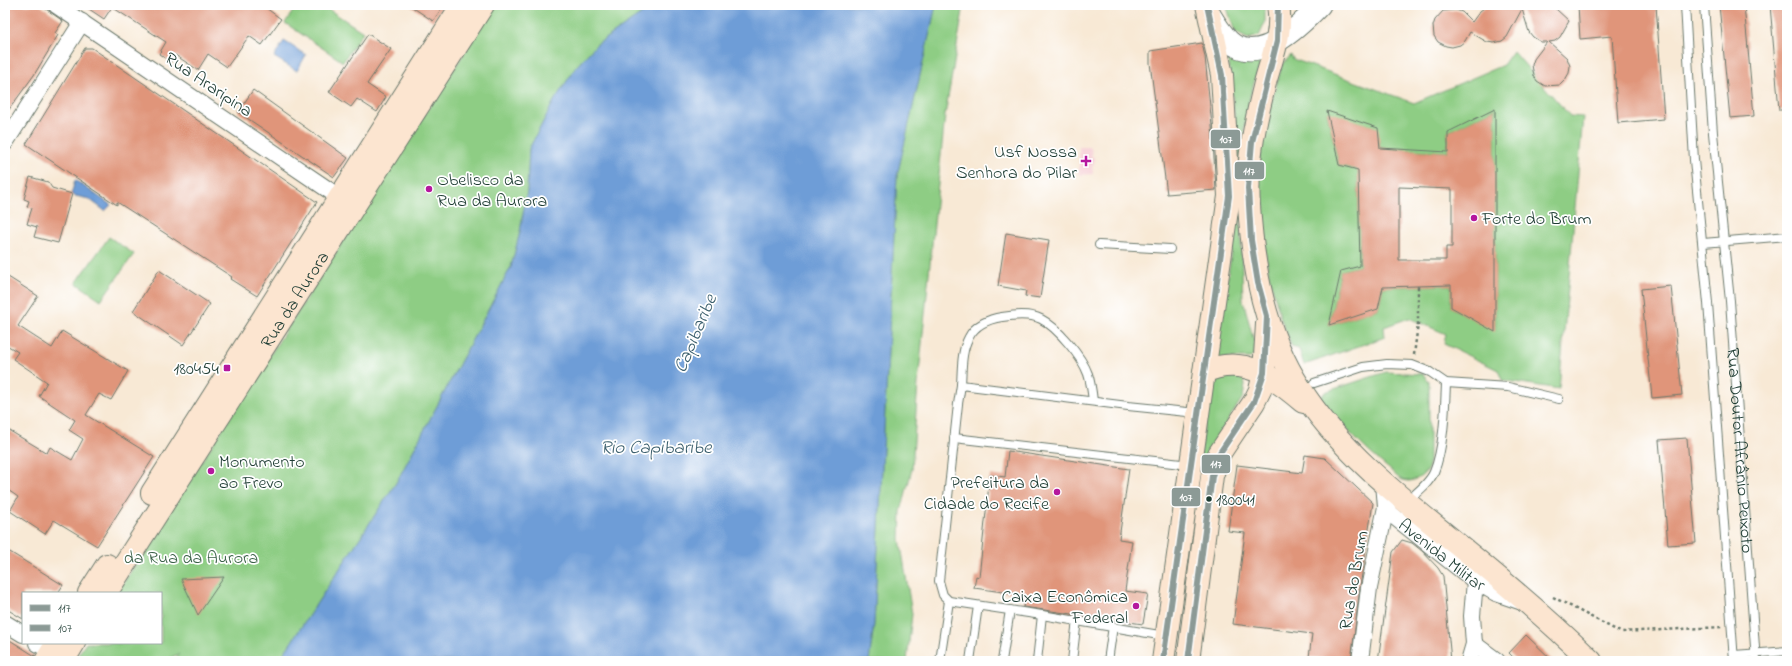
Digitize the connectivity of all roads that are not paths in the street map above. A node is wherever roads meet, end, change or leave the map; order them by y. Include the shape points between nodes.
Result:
1 (56, 5) edge
2 (462, 5) edge
3 (483, 5) edge
4 (1278, 5) edge
5 (1320, 5) edge
6 (1685, 5) edge
7 (1704, 5) edge
8 (1208, 9) edge
9 (82, 22) junction
10 (1277, 41) junction
11 (5, 143) edge
12 (339, 197) junction
13 (1787, 236) edge
14 (1725, 241) junction
15 (1704, 243) junction
16 (1099, 244) dead end
17 (1170, 249) dead end
18 (1267, 316) junction
19 (1204, 372) junction
20 (1264, 372) junction
21 (1314, 383) dead end
22 (1446, 383) junction
23 (961, 385) junction
24 (1559, 399) dead end
25 (1093, 401) junction
26 (1197, 413) junction
27 (1318, 414) junction
28 (954, 438) junction
29 (1190, 465) junction
30 (1396, 505) junction
31 (1475, 581) junction
32 (90, 592) edge
33 (107, 592) edge
34 (946, 598) junction
35 (1526, 603) junction
36 (978, 606) junction
37 (1010, 610) junction
38 (1042, 615) junction
39 (1077, 620) junction
40 (5, 622) edge
41 (1112, 626) junction
42 (1161, 632) junction
43 (22, 633) edge
44 (71, 644) edge
45 (1474, 644) junction
46 (1787, 651) edge
47 (51, 652) edge
48 (1734, 658) edge
49 (1756, 658) edge
50 (940, 661) edge
51 (970, 661) edge
52 (1002, 661) edge
53 (1037, 661) edge
54 (1072, 661) edge
55 (1108, 661) edge
56 (1163, 661) edge
57 (1188, 661) edge
58 (1360, 661) edge
59 (1469, 661) edge
60 (1497, 661) edge
61 (1591, 661) edge

1 - 9 street, Rua Araripina
2 - 12 main road, Rua da Aurora
3 - 33 main road, Rua da Aurora
4 - 10 main road, Avenida Militar
5 - 10 street via 1299,27
6 - 15 lane, Rua Doutor Afrânio Peixoto via 1694,160
7 - 14 lane, Rua Doutor Afrânio Peixoto via 1713,133
8 - 10 street via 1230,42 1253,49
8 - 19 main road via 1222,75 1229,196
9 - 11 street
9 - 12 street, Rua Araripina
10 - 18 main road, Avenida Militar via 1252,142 1248,188 1251,240 1258,283
12 - 32 main road, Rua da Aurora
13 - 14 lane
14 - 15 lane
14 - 49 lane, Rua Doutor Afrânio Peixoto
15 - 48 lane, Rua Doutor Afrânio Peixoto
16 - 17 lane
18 - 20 main road
18 - 27 main road, Avenida Militar via 1299,387
19 - 20 main road via 1228,365
19 - 26 main road
20 - 27 main road, Avenida Militar
20 - 57 main road via 1254,402 1219,454 1212,476
21 - 22 lane via 1363,367 1387,364 1412,365 1430,372
22 - 24 lane via 1508,386
22 - 30 lane via 1441,440 1434,473 1420,490
23 - 25 lane
23 - 25 lane via 965,347 969,336 993,318 1029,315 1040,318 1057,330 1073,351 1088,372
23 - 28 lane
25 - 26 lane
26 - 29 main road
27 - 30 main road, Avenida Militar via 1384,483
28 - 29 lane
28 - 34 lane via 939,581
29 - 42 main road
30 - 31 street, Avenida Militar via 1391,514
30 - 35 main road, Avenida Militar via 1478,561
30 - 58 street, Rua do Brum via 1369,588
31 - 35 street, Avenida Militar via 1496,593
31 - 45 street via 1472,611
34 - 36 lane
34 - 50 lane
35 - 61 main road, Avenida Militar
36 - 37 lane
36 - 51 lane
37 - 38 lane
37 - 52 lane
38 - 39 lane
38 - 53 lane
39 - 41 lane
39 - 54 lane
40 - 43 street
41 - 42 lane
41 - 55 lane
42 - 56 main road
44 - 47 main road
45 - 59 street
45 - 60 street
46 - 49 lane
48 - 49 lane

